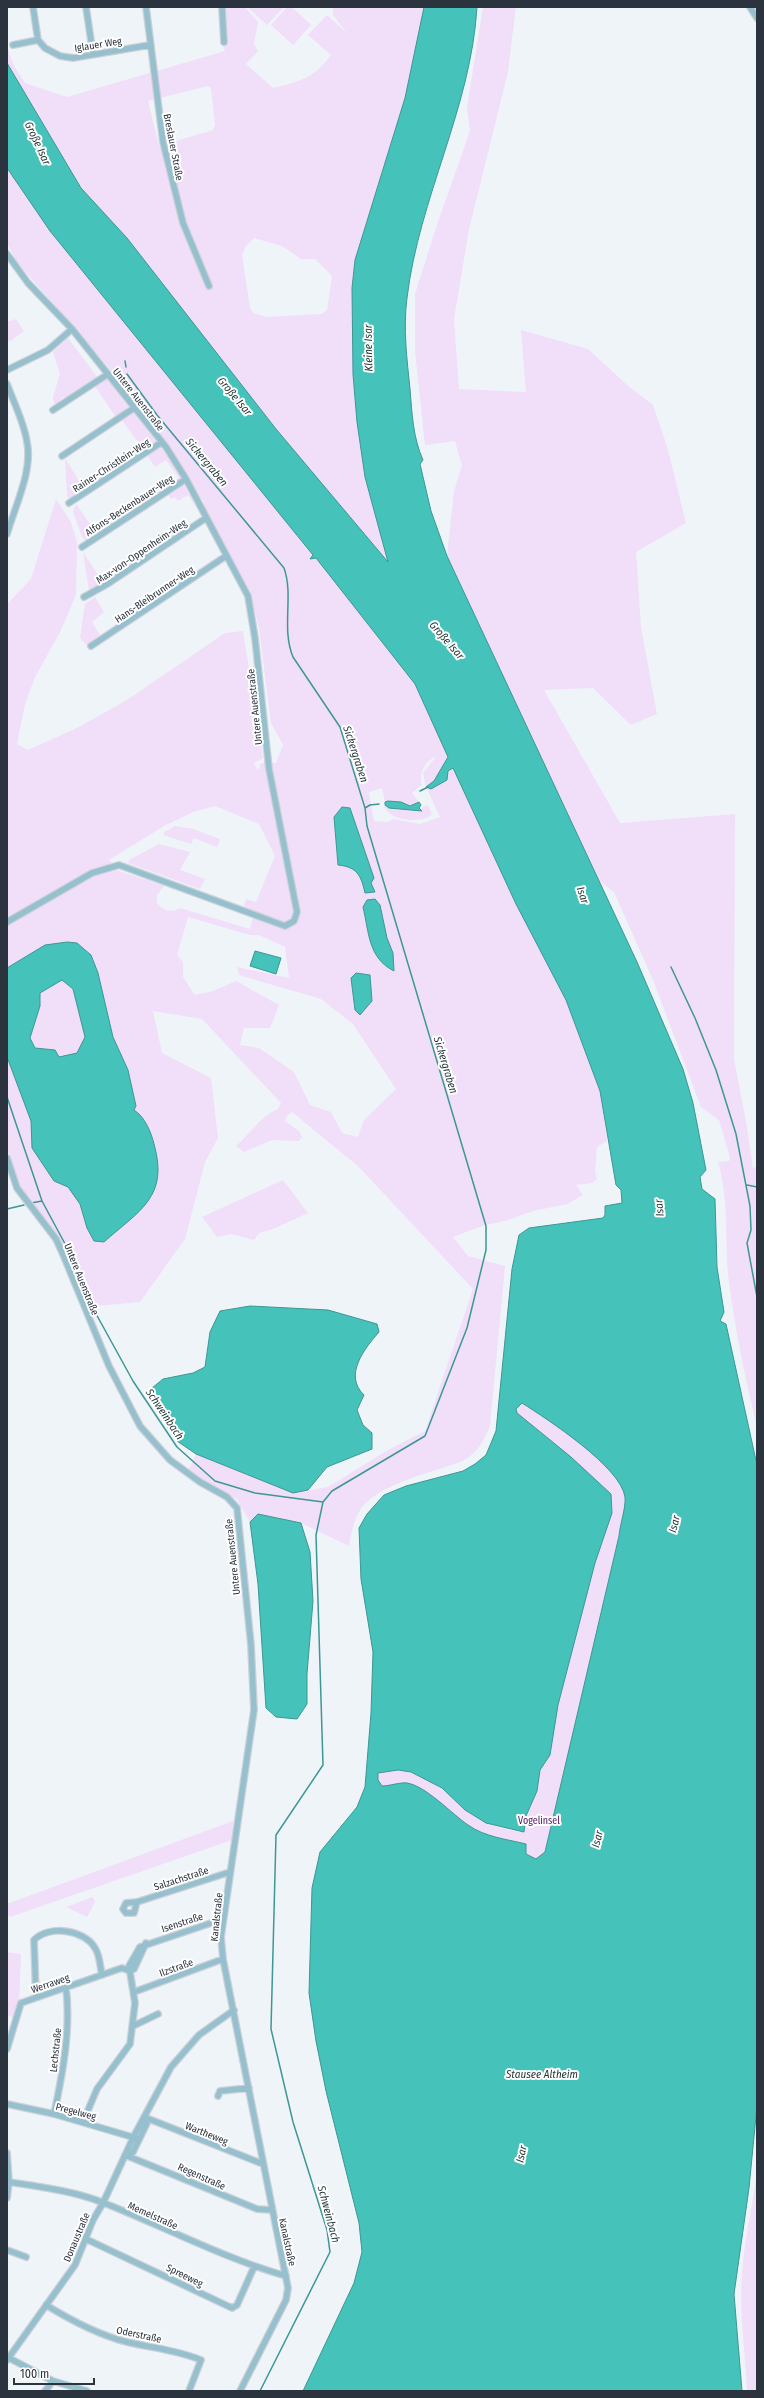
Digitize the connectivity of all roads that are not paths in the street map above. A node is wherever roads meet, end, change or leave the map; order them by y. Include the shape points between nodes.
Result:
1 (33, 7) edge
2 (86, 7) edge
3 (146, 7) edge
4 (222, 7) edge
5 (750, 7) edge
6 (757, 18) edge
7 (38, 40) junction
8 (224, 42) dead end
9 (13, 45) dead end
10 (150, 45) junction
11 (93, 54) junction
12 (7, 254) edge
13 (209, 286) dead end
14 (72, 329) junction
15 (7, 370) edge
16 (108, 374) junction
17 (7, 384) edge
18 (134, 408) junction
19 (53, 410) dead end
20 (162, 442) junction
21 (62, 456) dead end
22 (186, 479) junction
23 (69, 504) dead end
24 (206, 518) junction
25 (7, 534) edge
26 (82, 547) dead end
27 (226, 556) junction
28 (84, 597) dead end
29 (92, 646) dead end
30 (7, 922) edge
31 (7, 1158) edge
32 (234, 1841) joint
33 (230, 1872) junction
34 (137, 1902) dead end
35 (223, 1918) junction
36 (223, 1959) junction
37 (130, 1971) junction
38 (102, 1975) junction
39 (66, 1987) junction
40 (134, 1992) junction
41 (36, 1997) junction
42 (234, 2010) junction
43 (158, 2014) dead end
44 (133, 2026) junction
45 (7, 2049) edge
46 (249, 2088) junction
47 (218, 2096) dead end
48 (7, 2104) edge
49 (54, 2114) junction
50 (144, 2117) junction
51 (83, 2122) junction
52 (136, 2138) junction
53 (7, 2153) edge
54 (125, 2155) junction
55 (264, 2164) junction
56 (9, 2182) junction
57 (7, 2198) edge
58 (103, 2203) junction
59 (272, 2210) junction
60 (86, 2239) junction
61 (7, 2250) edge
62 (26, 2257) dead end
63 (254, 2267) junction
64 (286, 2276) junction
65 (46, 2305) junction
66 (8, 2359) edge
67 (53, 2381) junction
68 (45, 2391) edge
69 (87, 2391) edge
70 (189, 2391) edge
71 (240, 2391) edge

1 - 7 street
2 - 11 street
3 - 10 street, Breslauer Straße
4 - 8 street
5 - 6 street
7 - 9 street
7 - 11 street, Iglauer Weg via 50,51 73,58
10 - 11 street, Iglauer Weg
10 - 13 street, Breslauer Straße via 163,142 174,190 188,239
12 - 14 street, Untere Auenstraße via 28,283
14 - 15 street via 48,350
14 - 16 street, Untere Auenstraße
16 - 18 street, Untere Auenstraße
16 - 19 street
17 - 25 street via 24,430 28,450 26,472
18 - 20 street, Untere Auenstraße
18 - 21 street
20 - 22 street, Untere Auenstraße
20 - 23 street, Rainer-Christlein-Weg
22 - 24 street, Untere Auenstraße
22 - 26 street, Alfons-Beckenbauer-Weg
24 - 27 street, Untere Auenstraße
24 - 28 street, Max-von-Oppenheim-Weg
27 - 29 street, Hans-Bleibrunner-Weg
27 - 30 street, Untere Auenstraße via 251,606 269,769 296,903 296,918 285,926 118,865 92,873
31 - 32 street, Untere Auenstraße via 17,1188 56,1239 109,1366 140,1426 170,1460 200,1482 227,1497 237,1508 251,1645 254,1710
32 - 33 street, Kanalstraße
33 - 34 street, Salzachstraße
33 - 35 street, Kanalstraße
35 - 36 street, Kanalstraße
35 - 37 street, Isenstraße via 140,1947 129,1966
36 - 40 street, Ilzstraße
36 - 42 street, Kanalstraße
37 - 38 street, Werraweg via 122,1968
37 - 40 street
38 - 39 street, Werraweg
38 - 41 street via 96,1949 92,1943 60,1930 41,1934 34,1940
39 - 41 street, Werraweg
39 - 49 street, Lechstraße via 66,2045
40 - 44 street
41 - 45 street, Werraweg via 21,2003
42 - 46 street, Kanalstraße
42 - 50 street, Donaustraße via 183,2051 164,2077
43 - 44 street
44 - 51 street via 130,2044 97,2089
46 - 47 street via 220,2091
46 - 55 street, Kanalstraße
48 - 49 street, Pregelweg
49 - 51 street, Pregelweg
50 - 52 street, Donaustraße via 147,2123
50 - 55 street, Wartheweg
51 - 52 street, Pregelweg
52 - 54 street, Donaustraße
53 - 56 street
54 - 58 street, Donaustraße
54 - 59 street, Regenstraße via 257,2209
55 - 59 street, Kanalstraße
56 - 57 street
56 - 58 street, Memelstraße via 57,2190
58 - 60 street, Donaustraße
58 - 63 street, Memelstraße
59 - 64 street, Kanalstraße
60 - 63 street, Spreeweg via 232,2308 237,2305
60 - 65 street, Donaustraße via 75,2265
61 - 62 street
63 - 64 street, Memelstraße
64 - 71 street, Kanalstraße via 286,2300
65 - 66 street, Donaustraße
65 - 70 street, Oderstraße via 82,2326 104,2335 180,2352 201,2360
66 - 67 street
67 - 68 street
67 - 69 street

